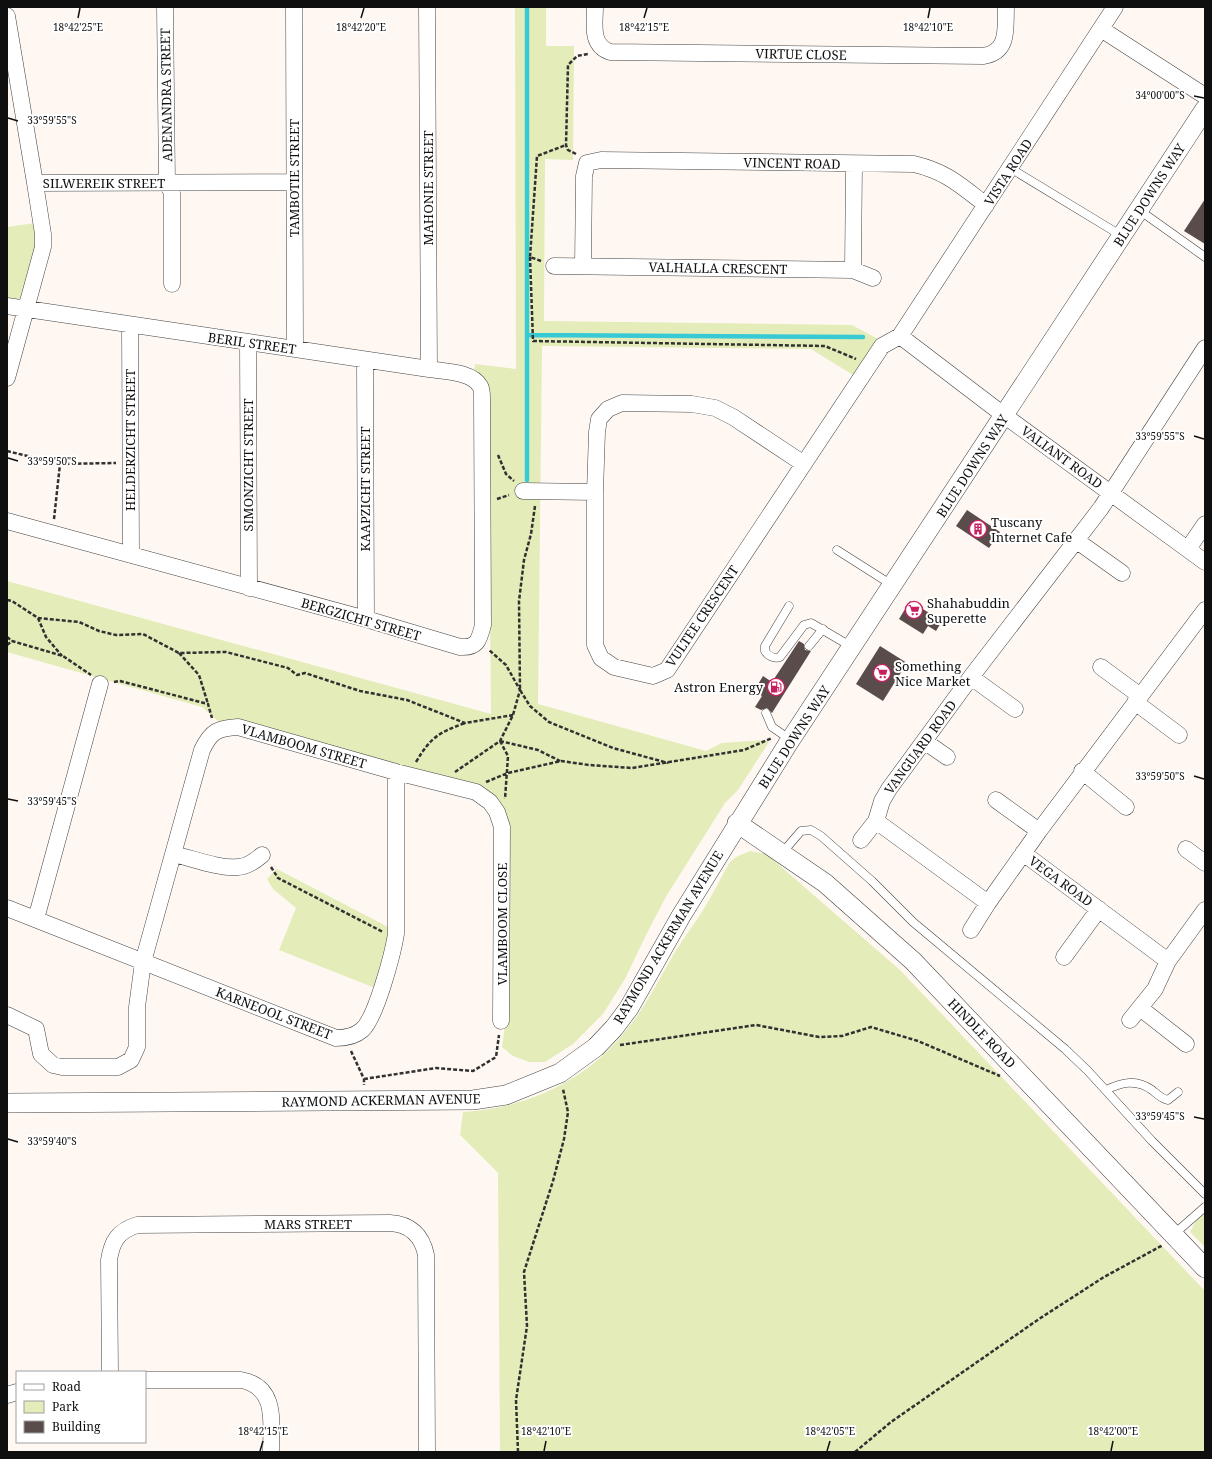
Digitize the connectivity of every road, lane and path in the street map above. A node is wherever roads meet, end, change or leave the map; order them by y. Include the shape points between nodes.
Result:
1 (165, 7) edge
2 (294, 7) edge
3 (427, 7) edge
4 (595, 7) edge
5 (1006, 7) edge
6 (1115, 7) edge
7 (7, 16) edge
8 (1102, 29) junction
9 (601, 48) junction
10 (1205, 96) edge
11 (1205, 109) edge
12 (566, 145) junction
13 (587, 164) junction
14 (854, 164) junction
15 (1010, 168) junction
16 (294, 182) junction
17 (35, 183) junction
18 (167, 183) junction
19 (986, 205) junction
20 (1139, 210) junction
21 (1122, 236) junction
22 (530, 257) junction
23 (1205, 257) edge
24 (554, 266) joint
25 (583, 266) junction
26 (853, 270) junction
27 (874, 278) dead end
28 (172, 284) dead end
29 (7, 306) edge
30 (26, 309) junction
31 (130, 325) junction
32 (900, 336) junction
33 (248, 342) junction
34 (1205, 348) edge
35 (295, 349) junction
36 (365, 360) junction
37 (869, 364) junction
38 (429, 369) junction
39 (7, 378) edge
40 (1005, 416) junction
41 (482, 431) junction
42 (7, 450) edge
43 (130, 463) junction
44 (60, 464) junction
45 (804, 464) junction
46 (530, 491) junction
47 (595, 492) junction
48 (1111, 493) junction
49 (482, 503) junction
50 (7, 522) edge
51 (1205, 524) edge
52 (52, 534) junction
53 (1077, 541) junction
54 (1188, 549) junction
55 (837, 550) dead end
56 (131, 555) junction
57 (1205, 562) edge
58 (1122, 573) dead end
59 (893, 586) junction
60 (249, 588) junction
61 (7, 600) edge
62 (789, 606) dead end
63 (1205, 610) edge
64 (38, 618) junction
65 (366, 619) junction
66 (823, 628) junction
67 (1199, 630) edge
68 (7, 637) edge
69 (12, 641) junction
70 (476, 644) junction
71 (7, 645) edge
72 (809, 646) dead end
73 (853, 647) junction
74 (179, 653) junction
75 (62, 656) junction
76 (1101, 667) dead end
77 (971, 677) junction
78 (100, 684) junction
79 (520, 690) junction
80 (1137, 699) junction
81 (208, 704) junction
82 (1015, 709) dead end
83 (766, 713) dead end
84 (513, 715) junction
85 (465, 723) junction
86 (215, 731) junction
87 (1179, 735) dead end
88 (783, 739) junction
89 (924, 740) junction
90 (500, 741) junction
91 (947, 758) dead end
92 (561, 761) junction
93 (668, 763) junction
94 (1082, 771) junction
95 (402, 773) junction
96 (508, 773) junction
97 (442, 783) junction
98 (476, 792) junction
99 (996, 800) dead end
100 (1126, 807) dead end
101 (876, 821) junction
102 (737, 823) junction
103 (502, 827) junction
104 (1039, 831) junction
105 (861, 840) dead end
106 (1186, 849) dead end
107 (782, 853) junction
108 (1023, 853) junction
109 (173, 854) junction
110 (262, 855) joint
111 (1205, 863) edge
112 (988, 903) junction
113 (7, 908) edge
114 (1099, 909) junction
115 (1205, 910) edge
116 (36, 919) junction
117 (971, 930) dead end
118 (396, 934) junction
119 (1064, 957) dead end
120 (1168, 961) junction
121 (144, 962) junction
122 (7, 1015) edge
123 (501, 1021) joint
124 (346, 1038) junction
125 (1186, 1044) dead end
126 (596, 1047) junction
127 (560, 1073) junction
128 (1001, 1077) dead end
129 (364, 1079) junction
130 (364, 1088) dead end
131 (1106, 1090) junction
132 (1178, 1092) dead end
133 (7, 1103) edge
134 (1205, 1194) edge
135 (1205, 1208) edge
136 (1169, 1239) junction
137 (1205, 1268) edge
138 (110, 1371) edge
139 (146, 1380) edge
140 (272, 1452) edge
141 (427, 1452) edge
142 (518, 1452) edge
143 (855, 1452) edge

1 - 18 street, ADENANDRA STREET
2 - 16 street, TAMBOTIE STREET
3 - 38 street, MAHONIE STREET
4 - 9 street via 594,36
5 - 9 street, VIRTUE CLOSE via 1003,44 995,53 983,56 615,53
6 - 8 street, VISTA ROAD
7 - 17 street, SILWEREIK STREET
8 - 10 street
8 - 15 street, VISTA ROAD
9 - 12 path via 577,56 568,65
11 - 20 street, BLUE DOWNS WAY
12 - 13 path via 568,150 581,156
12 - 22 path via 537,156
13 - 14 street, VINCENT ROAD via 601,160
13 - 25 street via 584,176
14 - 19 street, VINCENT ROAD via 914,164 935,169
14 - 26 street
15 - 19 street, VISTA ROAD
15 - 21 lane
16 - 18 street, SILWEREIK STREET
16 - 35 street, TAMBOTIE STREET
17 - 18 street, SILWEREIK STREET
17 - 30 street via 43,247
18 - 28 street, ADENANDRA STREET via 172,193
19 - 32 street, VISTA ROAD
20 - 21 street, BLUE DOWNS WAY
20 - 23 lane
21 - 40 street, BLUE DOWNS WAY
22 - 24 path
22 - 37 path via 533,341 825,346
24 - 25 street, VALHALLA CRESCENT
25 - 26 street, VALHALLA CRESCENT
26 - 27 street, VALHALLA CRESCENT
29 - 30 street, BERIL STREET
30 - 31 street, BERIL STREET
30 - 39 street
31 - 33 street, BERIL STREET
31 - 43 street, HELDERZICHT STREET
32 - 37 street, VULTEE CRESCENT via 882,346
32 - 40 street, VALIANT ROAD
33 - 35 street, BERIL STREET
33 - 60 street, SIMONZICHT STREET
34 - 48 street, VANGUARD ROAD
35 - 36 street, BERIL STREET
36 - 38 street, BERIL STREET
36 - 65 street, KAAPZICHT STREET
37 - 45 street, VULTEE CRESCENT
38 - 41 street, BERIL STREET via 461,374 473,378 480,386
40 - 48 street, VALIANT ROAD
40 - 59 street, BLUE DOWNS WAY
41 - 46 path via 491,442 506,474
41 - 49 street
42 - 44 path
43 - 44 path
43 - 56 street, HELDERZICHT STREET
44 - 52 path
45 - 47 street, VULTEE CRESCENT via 715,408 692,404 622,403 608,409 599,420
45 - 47 street, VULTEE CRESCENT via 670,666 663,673 653,676 614,667 597,652
46 - 47 street
46 - 49 path
46 - 79 path via 531,534 524,560 519,600
48 - 53 street, VANGUARD ROAD
48 - 54 street, VALIANT ROAD
49 - 70 street via 483,625
50 - 52 street, BERGZICHT STREET
51 - 54 street
52 - 56 street, BERGZICHT STREET
53 - 58 street
53 - 77 street, VANGUARD ROAD
54 - 57 street, VALIANT ROAD
55 - 59 lane
56 - 60 street, BERGZICHT STREET
59 - 73 street, BLUE DOWNS WAY
60 - 65 street, BERGZICHT STREET
61 - 64 path
62 - 66 lane via 765,646 765,651 769,655 780,657 807,623
63 - 67 street
64 - 74 path via 79,622 116,636 143,634
64 - 75 path via 46,637
65 - 70 street, BERGZICHT STREET via 460,647
66 - 72 lane
66 - 73 lane
67 - 80 street
68 - 69 path
69 - 71 path
69 - 75 path
70 - 79 path via 487,647 506,665
73 - 88 street, BLUE DOWNS WAY
74 - 81 path via 199,675
74 - 85 path via 226,652 360,691 407,700
75 - 78 path via 88,671
76 - 80 street
77 - 82 street
77 - 89 street, VANGUARD ROAD
78 - 81 path via 120,681
78 - 116 street
79 - 84 path
79 - 93 path via 530,706 549,722 613,748
80 - 87 street
80 - 94 street
81 - 86 path
83 - 88 lane via 772,727
84 - 85 path
84 - 90 path
85 - 95 path via 439,733
86 - 95 street, VLAMBOOM STREET via 238,727
86 - 109 street via 206,740 202,750
88 - 93 path via 744,750
88 - 102 street, BLUE DOWNS WAY
89 - 91 street
89 - 101 street, VANGUARD ROAD via 886,793
90 - 92 path via 538,750
90 - 96 path via 508,756
90 - 97 path
92 - 93 path via 632,768
92 - 96 path
94 - 100 street
94 - 104 street
95 - 97 street, VLAMBOOM STREET
95 - 118 street, KARNEOOL STREET
96 - 98 path via 484,782
96 - 103 path
97 - 98 street, VLAMBOOM STREET
98 - 103 street, VLAMBOOM STREET via 490,802
99 - 104 street
101 - 105 street, VANGUARD ROAD
101 - 112 street
102 - 107 street, HINDLE ROAD
102 - 126 street, RAYMOND ACKERMAN AVENUE via 680,916 629,1008
103 - 123 street, VLAMBOOM CLOSE
104 - 108 street
106 - 111 street
107 - 131 lane via 801,831 815,832 872,881 912,922 1065,1049
107 - 136 street, HINDLE ROAD via 825,884 913,961
108 - 112 street
108 - 114 street, VEGA ROAD
109 - 110 street via 238,867 251,863
109 - 121 street
110 - 118 path via 278,878 380,932
112 - 117 street
113 - 116 street, KARNEOOL STREET
114 - 119 street, VEGA ROAD
114 - 120 street, VEGA ROAD
115 - 120 street
116 - 121 street, KARNEOOL STREET
118 - 124 street, KARNEOOL STREET via 394,950 370,1019 363,1029
120 - 125 street via 1161,978 1135,1014
121 - 122 street via 137,1007 137,1047 131,1060 125,1065 53,1065 41,1054 36,1029
121 - 124 street, KARNEOOL STREET via 336,1038
123 - 129 path via 496,1057 473,1072 436,1068
124 - 129 path
126 - 127 street, RAYMOND ACKERMAN AVENUE
126 - 128 path via 632,1045 756,1025 819,1037 842,1036 871,1027 918,1041
127 - 133 street, RAYMOND ACKERMAN AVENUE via 506,1095 473,1100
127 - 142 path via 568,1112 564,1139 524,1272 527,1326 516,1400
129 - 130 path
131 - 132 lane via 1132,1082 1145,1086 1163,1099 1168,1100
131 - 134 lane
135 - 136 lane
136 - 137 street, HINDLE ROAD
136 - 143 path via 1039,1319 891,1422
138 - 141 street, MARS STREET via 109,1260 111,1247 117,1236 126,1229 136,1225 404,1225 421,1239 426,1255
139 - 140 street via 240,1380 255,1385 262,1390 270,1403

